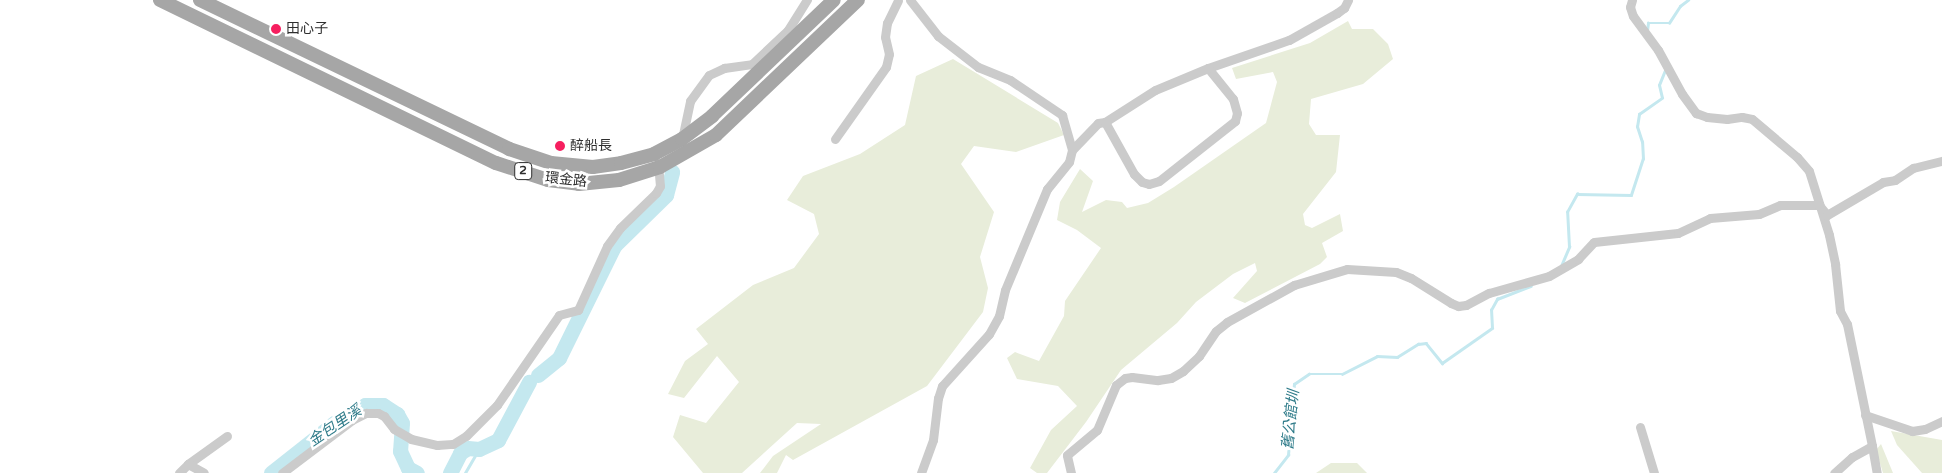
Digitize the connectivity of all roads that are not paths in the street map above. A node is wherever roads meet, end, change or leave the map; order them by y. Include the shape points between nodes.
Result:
1 (160, 0) edge
2 (200, 0) edge
3 (807, 0) edge
4 (834, 0) edge
5 (858, 0) edge
6 (898, 0) edge
7 (910, 0) edge
8 (1348, 0) edge
9 (1632, 0) edge
10 (1208, 68) junction
11 (1105, 122) junction
12 (682, 139) junction
13 (835, 139) dead end
14 (1072, 150) junction
15 (654, 154) junction
16 (1942, 160) edge
17 (660, 167) junction
18 (1819, 205) junction
19 (1865, 416) junction
20 (1942, 422) edge
21 (1640, 427) dead end
22 (228, 436) dead end
23 (1872, 446) junction
24 (188, 464) junction
25 (179, 473) edge
26 (204, 473) edge
27 (282, 473) edge
28 (921, 473) edge
29 (1071, 473) edge
30 (1654, 473) edge
31 (1834, 473) edge
32 (1877, 473) edge

1 - 17 main road, 環金路 / 2 via 505,166 548,180 579,184 619,180
2 - 15 main road, 環金路 / 2 via 510,149 551,163 593,167
3 - 12 street via 788,30 752,64 724,68 709,75 690,101
4 - 12 main road, 環金路 / 2 via 712,116
5 - 17 main road, 環金路 / 2 via 716,135
6 - 13 street via 886,23 889,54 886,66
7 - 14 street via 938,36 978,67 1010,80 1062,115
8 - 10 street via 1337,13 1289,40
9 - 18 street via 1633,16 1696,113 1707,117 1752,119 1797,157 1809,172
10 - 11 street via 1156,90
10 - 11 street via 1236,104 1235,121 1159,181 1149,184 1134,174
11 - 14 street via 1098,123
12 - 15 main road, 環金路 / 2
14 - 28 street via 1069,162 1047,189 1005,290 999,316 989,334 942,386 933,440
15 - 17 street
16 - 18 street via 1912,168 1826,215
17 - 27 street via 660,186 656,193 620,228 607,246 578,310 559,315 497,405 466,436 453,444 437,445 403,435 378,413 366,413
18 - 19 street via 1835,264 1840,311 1847,324
18 - 29 street via 1780,205 1759,214 1710,218 1678,234 1594,242 1578,259 1549,276 1489,293 1466,305 1451,303 1396,272 1347,270 1294,286 1227,322 1216,331 1199,356 1171,378 1132,377 1120,382 1110,396 1098,430 1067,455
19 - 20 street via 1912,431
19 - 23 street
21 - 30 street
22 - 24 street
23 - 31 street via 1852,457
23 - 32 street
24 - 25 street
24 - 26 street

